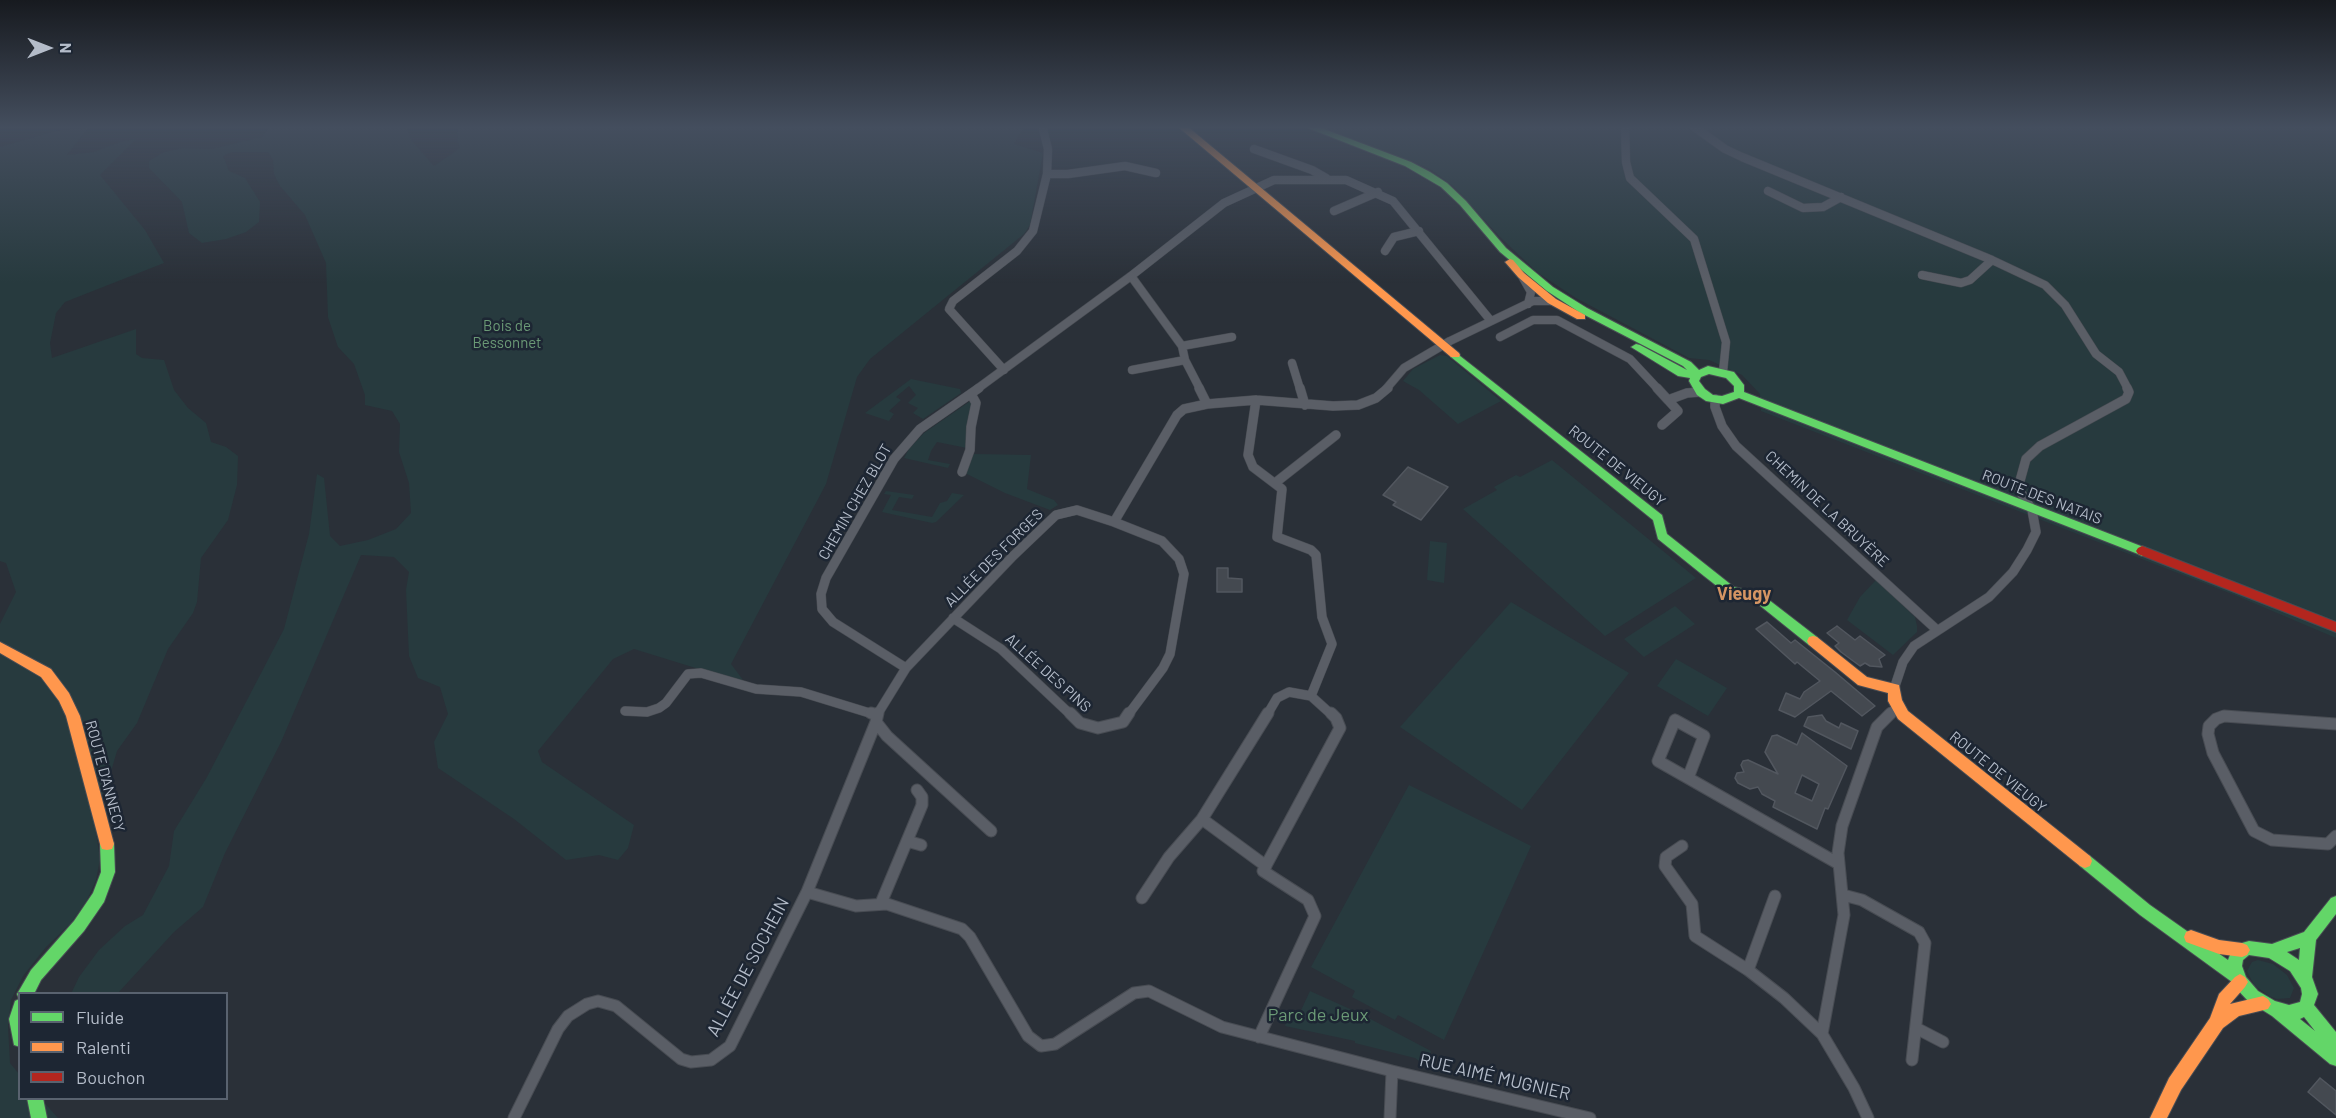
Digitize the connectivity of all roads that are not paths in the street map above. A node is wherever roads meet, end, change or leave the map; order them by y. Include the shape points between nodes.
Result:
1 (1046, 178) edge
2 (1241, 178) edge
3 (1433, 178) edge
4 (1630, 178) edge
5 (1795, 178) edge
6 (1328, 179) joint
7 (1253, 188) junction
8 (1768, 190) dead end
9 (1378, 192) junction
10 (1842, 197) junction
11 (1334, 211) dead end
12 (1419, 231) junction
13 (1503, 250) junction
14 (1385, 251) dead end
15 (1992, 260) junction
16 (1521, 275) junction
17 (1922, 275) dead end
18 (1131, 276) junction
19 (1552, 301) junction
20 (1528, 304) junction
21 (1583, 310) junction
22 (1491, 321) junction
23 (1232, 337) dead end
24 (1500, 337) dead end
25 (1444, 345) junction
26 (1182, 346) junction
27 (1185, 360) junction
28 (1292, 363) dead end
29 (1004, 370) junction
30 (1132, 370) dead end
31 (1723, 372) junction
32 (1697, 375) junction
33 (1701, 392) junction
34 (971, 394) junction
35 (1738, 394) junction
36 (1715, 399) junction
37 (1256, 400) junction
38 (1668, 400) junction
39 (1207, 404) junction
40 (1305, 405) junction
41 (1662, 425) dead end
42 (1336, 435) dead end
43 (962, 472) dead end
44 (1275, 483) junction
45 (2032, 510) junction
46 (1114, 522) junction
47 (953, 618) junction
48 (2336, 627) edge
49 (1936, 630) junction
50 (0, 648) edge
51 (906, 668) junction
52 (1894, 690) junction
53 (1311, 696) junction
54 (1898, 706) junction
55 (625, 711) dead end
56 (877, 719) junction
57 (2336, 724) edge
58 (1688, 778) junction
59 (917, 790) dead end
60 (1202, 819) junction
61 (991, 831) dead end
62 (2336, 836) edge
63 (907, 841) junction
64 (921, 845) dead end
65 (1682, 846) dead end
66 (1839, 864) junction
67 (1266, 866) junction
68 (807, 892) junction
69 (1843, 895) junction
70 (1775, 896) dead end
71 (1143, 898) dead end
72 (880, 903) junction
73 (2336, 903) edge
74 (2169, 926) junction
75 (2309, 937) junction
76 (2242, 950) junction
77 (2272, 951) junction
78 (1748, 970) junction
79 (2304, 977) junction
80 (2238, 979) junction
81 (26, 992) edge
82 (2264, 1004) junction
83 (2306, 1007) junction
84 (2277, 1010) junction
85 (2217, 1022) junction
86 (1916, 1028) junction
87 (1822, 1034) junction
88 (1259, 1037) junction
89 (1943, 1042) dead end
90 (2336, 1046) edge
91 (2336, 1058) edge
92 (1912, 1060) dead end
93 (1392, 1071) junction
94 (35, 1100) edge
95 (39, 1118) edge
96 (514, 1118) edge
97 (1390, 1118) edge
98 (1590, 1118) edge
99 (1868, 1118) edge
100 (2158, 1118) edge

1 - 29 street via 1033,231 1017,251 953,301 949,309
2 - 7 street, ROUTE DE VIEUGY
3 - 13 street via 1463,204
4 - 31 street via 1694,239 1726,342
5 - 10 street
6 - 7 street, CHEMIN CHEZ BLOT via 1278,180
6 - 9 street via 1352,182
7 - 18 street, CHEMIN CHEZ BLOT via 1224,203
7 - 25 street, ROUTE DE VIEUGY
8 - 10 street via 1803,208 1823,207
9 - 11 street
9 - 12 street via 1393,201
10 - 15 street
12 - 14 street via 1394,237
12 - 22 street
13 - 16 street
13 - 21 street
15 - 17 street via 1961,283
15 - 45 street via 2045,285 2059,297 2096,354 2119,372 2130,392 2126,399 2040,446 2026,459 2018,488
16 - 19 street
16 - 20 street via 1531,292
18 - 26 street
18 - 29 street, CHEMIN CHEZ BLOT
19 - 20 street
19 - 21 street
19 - 32 street via 1682,373
20 - 22 street
21 - 32 street via 1687,364
22 - 25 street
23 - 26 street
24 - 38 street via 1533,320 1557,320 1630,359
25 - 40 street via 1404,368 1384,392 1367,402 1347,406
25 - 52 street, ROUTE DE VIEUGY via 1658,518 1662,536 1731,591 1756,596 1863,681
26 - 27 street
27 - 30 street
27 - 39 street
28 - 40 street
29 - 34 street, CHEMIN CHEZ BLOT
31 - 32 street via 1708,370
31 - 35 street via 1739,385
32 - 33 street via 1694,381
33 - 36 street
33 - 38 street
34 - 43 street via 976,403 970,450
34 - 51 street, CHEMIN CHEZ BLOT via 920,429 900,449 826,578 821,594 822,609 833,622
35 - 36 street
35 - 45 street, ROUTE DES NATAIS
36 - 49 street, CHEMIN DE LA BRUYÈRE via 1722,426 1736,446
37 - 39 street
37 - 40 street
37 - 44 street via 1248,455 1253,466
38 - 41 street via 1678,411
39 - 46 street via 1189,407 1177,415
42 - 44 street
44 - 53 street via 1282,493 1276,535 1316,555 1322,617 1332,644
45 - 48 street, ROUTE DES NATAIS
45 - 49 street via 2036,532 2013,572 1978,605
46 - 47 street, ALLÉE DES FORGES via 1077,510 1056,515
46 - 47 street, ALLÉE DES PINS via 1162,541 1179,559 1184,574 1170,654 1124,722 1098,728 1080,723 1001,649
47 - 51 street, ALLÉE DES FORGES
49 - 52 street via 1908,653
50 - 81 street, ROUTE D'ANNECY via 46,673 64,697 73,716 108,851 108,873 99,897
51 - 56 street
52 - 54 street, ROUTE DE VIEUGY
53 - 60 street via 1289,692 1277,698
53 - 67 street via 1336,718 1340,728
54 - 66 street via 1877,728 1842,826
54 - 74 street, ROUTE DE VIEUGY via 1943,748
55 - 56 street via 659,708 688,674 700,673 756,689 801,692
56 - 61 street via 887,736
56 - 68 street, ALLÉE DE SOCHEIN
57 - 62 street via 2224,716 2209,726 2208,734 2212,753 2254,831 2272,840 2328,844
58 - 58 street via 1704,736 1675,720 1658,761
58 - 66 street
59 - 63 street via 922,805
60 - 67 street
60 - 71 street via 1169,857
63 - 64 street
63 - 72 street
65 - 78 street via 1666,857 1665,866 1692,904 1695,936
66 - 69 street
67 - 88 street via 1263,872 1308,900 1315,916
68 - 72 street via 856,906
68 - 96 street, ALLÉE DE SOCHEIN via 730,1046 720,1056 703,1061 681,1059 616,1006 598,1001 587,1004 568,1016 558,1029
69 - 86 street via 1862,900 1919,932 1925,943 1925,959
69 - 87 street via 1844,915
70 - 78 street
72 - 88 street via 965,931 1028,1036 1041,1046 1055,1044 1134,993 1149,991 1222,1027
73 - 75 street
74 - 76 street, ROUTE DE VIEUGY via 2205,943
74 - 80 street, ROUTE DE VIEUGY
75 - 77 street
75 - 79 street
76 - 77 street
76 - 80 street via 2236,957
77 - 79 street
78 - 87 street
79 - 83 street via 2310,994
80 - 82 street
80 - 85 street via 2224,999
82 - 84 street
82 - 85 street via 2236,1009
83 - 84 street via 2299,1012
83 - 90 street
84 - 91 street
85 - 100 street via 2175,1084
86 - 89 street
86 - 92 street
87 - 99 street
88 - 93 street
93 - 97 street
93 - 98 street, RUE AIMÉ MUGNIER
94 - 95 street

